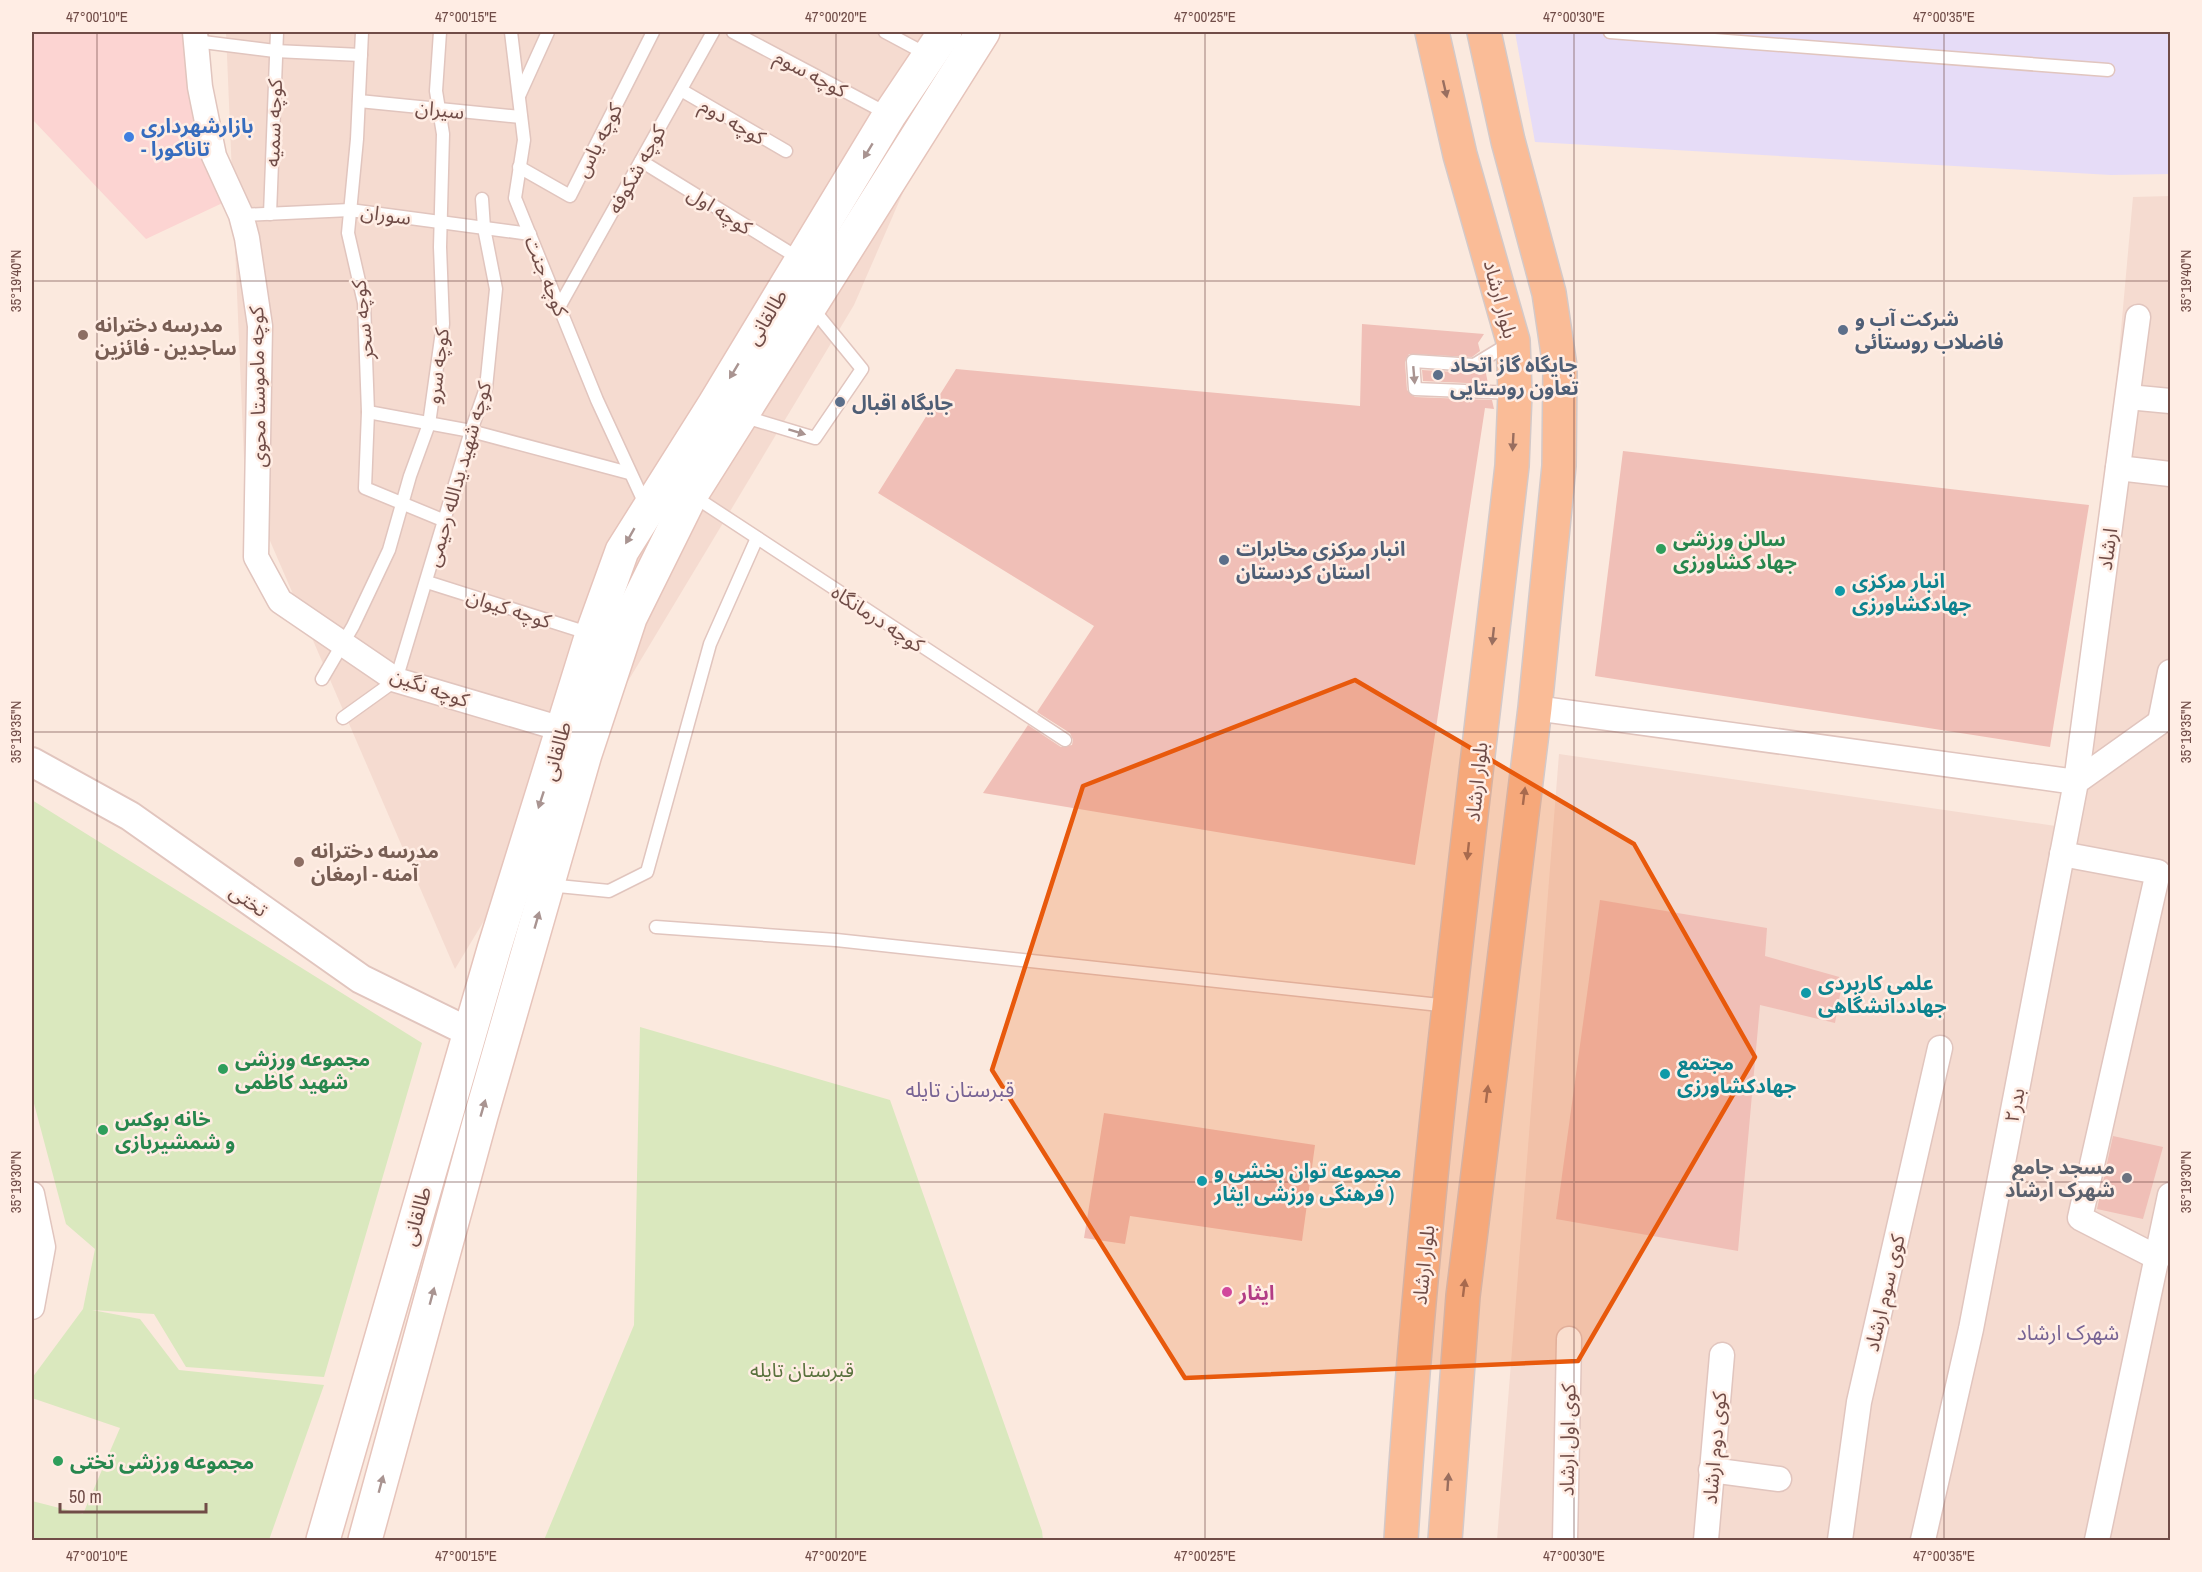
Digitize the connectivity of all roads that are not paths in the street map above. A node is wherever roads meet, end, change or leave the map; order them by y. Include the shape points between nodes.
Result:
1 (278, 32) edge
2 (362, 32) edge
3 (440, 32) edge
4 (511, 32) edge
5 (548, 32) edge
6 (653, 32) edge
7 (713, 32) edge
8 (733, 32) edge
9 (885, 32) edge
10 (983, 32) edge
11 (1432, 32) edge
12 (1484, 32) edge
13 (1610, 32) edge
14 (195, 36) edge
15 (937, 44) edge
16 (275, 51) junction
17 (361, 56) junction
18 (2108, 70) dead end
19 (681, 90) junction
20 (518, 97) junction
21 (359, 101) junction
22 (439, 109) junction
23 (890, 114) junction
24 (521, 117) junction
25 (786, 151) dead end
26 (641, 161) junction
27 (519, 167) junction
28 (482, 199) dead end
29 (350, 210) junction
30 (270, 214) junction
31 (241, 215) junction
32 (440, 222) junction
33 (484, 228) junction
34 (530, 234) junction
35 (800, 260) junction
36 (810, 306) junction
37 (559, 307) junction
38 (2138, 317) dead end
39 (1513, 341) junction
40 (1515, 393) junction
41 (2128, 397) junction
42 (2170, 401) edge
43 (368, 412) junction
44 (741, 416) junction
45 (429, 424) junction
46 (471, 431) junction
47 (2118, 468) junction
48 (629, 473) junction
49 (2170, 474) edge
50 (691, 495) junction
51 (402, 503) junction
52 (647, 508) junction
53 (445, 521) junction
54 (757, 538) junction
55 (427, 582) junction
56 (280, 601) joint
57 (592, 634) junction
58 (343, 644) junction
59 (2170, 672) edge
60 (322, 679) dead end
61 (396, 680) junction
62 (1535, 708) junction
63 (343, 718) dead end
64 (2165, 719) edge
65 (562, 729) junction
66 (1065, 740) dead end
67 (32, 762) edge
68 (2076, 782) junction
69 (2062, 854) junction
70 (547, 885) junction
71 (656, 927) dead end
72 (1455, 972) junction
73 (1502, 979) junction
74 (1450, 1006) junction
75 (469, 1032) junction
76 (503, 1039) junction
77 (1940, 1048) dead end
78 (32, 1194) edge
79 (2170, 1195) edge
80 (2158, 1258) junction
81 (32, 1307) edge
82 (1569, 1340) dead end
83 (1722, 1355) dead end
84 (1711, 1470) junction
85 (1779, 1479) dead end
86 (323, 1540) edge
87 (365, 1540) edge
88 (1401, 1540) edge
89 (1445, 1540) edge
90 (1565, 1540) edge
91 (1707, 1540) edge
92 (1840, 1540) edge
93 (1923, 1540) edge
94 (2097, 1540) edge

1 - 16 lane, کوچه سمیه
2 - 17 lane, کوچه سحر
3 - 22 lane, کوچه سرو via 436,91
4 - 20 lane, کوچه جنت
5 - 20 lane
6 - 27 lane, کوچه یاس via 570,196
7 - 19 lane, کوچه شکوفه
8 - 23 lane, کوچه سوم
9 - 15 lane
10 - 36 main road, طالقانی
11 -> 39 main road, بلوار ارشاد via 1460,155
12 - 62 main road via 1508,141 1549,293 1560,367 1559,466
13 - 18 lane
14 - 16 lane
14 - 31 street, کوچه ماموستا محوی via 200,87 214,156
15 - 23 main road, طالقانی
16 - 17 lane
16 - 30 lane, کوچه سمیه
17 - 21 lane, کوچه سحر
19 - 25 lane, کوچه دوم
19 - 26 lane, کوچه شکوفه
20 - 24 lane, کوچه جنت
21 - 22 lane, سیران
21 - 29 lane, کوچه سحر
22 - 24 lane, سیران
22 - 32 lane, کوچه سرو via 443,134
23 -> 35 main road, طالقانی
24 - 27 lane, کوچه جنت via 524,140
26 - 35 lane, کوچه اول
26 - 37 lane, کوچه شکوفه
27 - 34 lane, کوچه جنت via 515,198
28 - 33 lane, کوچه شهید یدالله رحیمی
29 - 30 lane, سوران
29 - 32 lane, سوران
29 - 43 lane, کوچه سحر via 348,232 364,303
30 - 31 lane, سوران
31 - 56 street, کوچه ماموستا محوی via 248,238 260,326 256,557
32 - 33 lane, سوران
32 - 45 lane, کوچه سرو via 443,324
33 - 34 lane, سوران
33 - 46 lane, کوچه شهید یدالله رحیمی via 496,289 486,388
34 - 37 lane, کوچه جنت
35 -> 52 main road, طالقانی
36 - 44 main road, طالقانی
44 -> 36 lane via 814,438 862,369
37 - 48 lane, کوچه جنت
38 - 41 street, ارشاد
39 - 40 main road, بلوار ارشاد
39 -> 40 lane via 1474,365 1413,361 1415,389
40 -> 72 main road, بلوار ارشاد via 1512,466
41 - 42 street
41 - 47 street, ارشاد
43 - 45 lane
43 - 51 lane, کوچه سحر via 365,488
44 - 50 main road, طالقانی
45 - 46 lane
45 - 51 lane, کوچه سرو
46 - 48 lane
46 - 53 lane, کوچه شهید یدالله رحیمی
47 - 49 street
47 - 68 street, ارشاد
48 - 52 lane, کوچه جنت
50 - 54 lane, کوچه درمانگاه
50 - 70 main road, طالقانی via 630,618
51 - 53 lane, کوچه سحر
51 - 58 lane, کوچه سرو via 389,550
52 -> 57 main road, طالقانی via 621,551
53 - 55 lane, کوچه شهید یدالله رحیمی
54 - 66 lane, کوچه درمانگاه
54 - 70 lane via 710,644 646,872 609,891
55 - 57 lane, کوچه کیوان
55 - 61 lane, کوچه شهید یدالله رحیمی
56 - 58 street, کوچه نگین
57 - 65 main road, طالقانی
58 - 60 lane, کوچه سرو
58 - 61 street, کوچه نگین
59 - 64 street
61 - 63 lane
61 - 65 street, کوچه نگین
62 - 68 street
73 -> 62 main road
64 - 68 street
65 -> 75 main road, طالقانی
67 - 75 street, تختی via 130,816 361,979
68 - 69 street, بدر۲
69 - 80 street via 2158,872 2080,1218
69 - 93 street, بدر۲ via 1971,1329
76 -> 70 main road, طالقانی
71 - 74 lane via 836,940
72 - 73 main road
72 - 74 main road, بلوار ارشاد
89 -> 73 main road via 1463,1296
74 - 88 main road, بلوار ارشاد via 1420,1290
75 - 76 main road
75 - 86 main road, طالقانی
87 -> 76 main road, طالقانی
77 - 92 street, کوی سوم ارشاد via 1859,1402
78 - 81 street via 43,1247
79 - 80 street
80 - 94 street
82 - 90 street, کوی اول ارشاد
83 - 84 street, کوی دوم ارشاد
84 - 85 street
84 - 91 street, کوی دوم ارشاد

